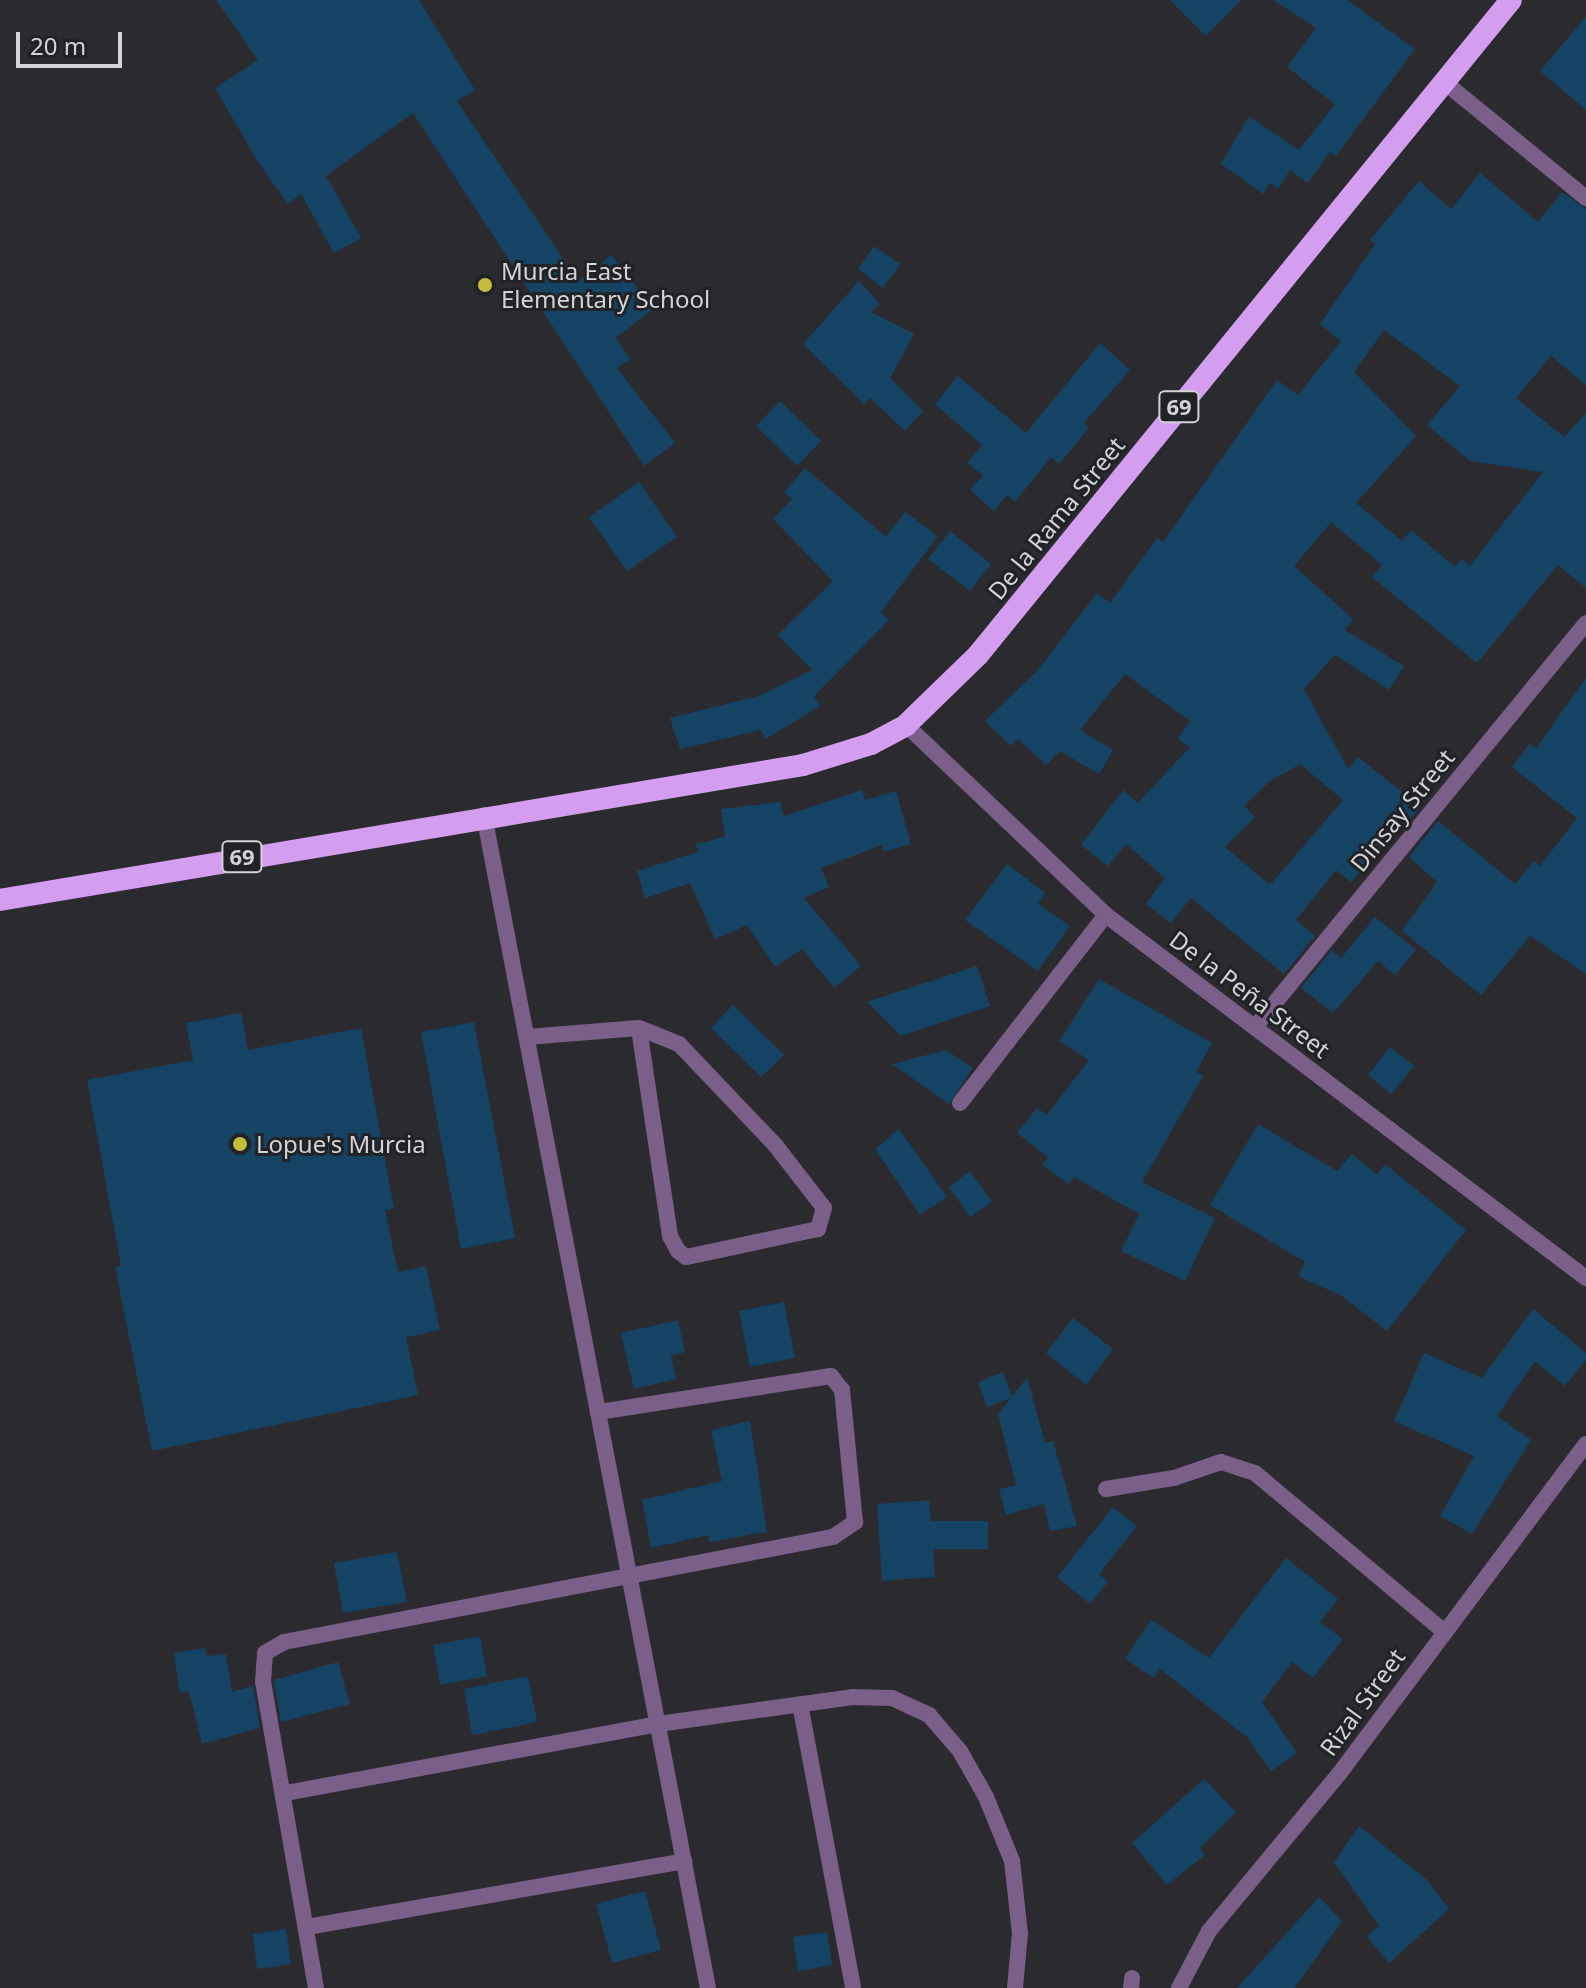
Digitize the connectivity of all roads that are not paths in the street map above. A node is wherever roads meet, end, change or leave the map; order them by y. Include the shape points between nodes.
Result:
1 (1511, 0) edge
2 (1443, 81) junction
3 (1586, 198) edge
4 (1586, 623) edge
5 (906, 725) junction
6 (484, 815) junction
7 (0, 900) edge
8 (1106, 915) junction
9 (1255, 1027) junction
10 (639, 1028) junction
11 (527, 1037) junction
12 (960, 1103) dead end
13 (1586, 1278) edge
14 (598, 1412) junction
15 (1586, 1444) edge
16 (1106, 1489) dead end
17 (630, 1576) junction
18 (1443, 1631) junction
19 (800, 1704) junction
20 (658, 1724) junction
21 (286, 1793) junction
22 (684, 1861) junction
23 (307, 1927) junction
24 (704, 1987) edge
25 (316, 1988) edge
26 (853, 1988) edge
27 (1015, 1988) edge
28 (1179, 1988) edge

1 - 2 highway, De la Rama Street / 69
2 - 3 street
2 - 5 highway, De la Rama Street / 69 via 978,655
4 - 9 street, Dinsay Street
5 - 6 highway, De la Rama Street / 69 via 871,744 803,765
5 - 8 street, De la Peña Street
6 - 7 highway, 69
6 - 11 street
8 - 9 street, De la Peña Street
8 - 12 street
9 - 13 street, De la Peña Street
10 - 10 street via 679,1044 729,1093 824,1208 818,1229 686,1257 678,1251 670,1236
10 - 11 street
11 - 14 street
14 - 17 street
14 - 17 street via 823,1375 831,1376 842,1390 855,1522 846,1532
15 - 18 street, Rizal Street
16 - 18 street via 1174,1478 1221,1462 1255,1473
17 - 20 street
17 - 21 street via 284,1642 265,1653 263,1682
18 - 28 street, Rizal Street via 1339,1774 1209,1931
19 - 20 street
19 - 26 street
19 - 27 street via 892,1698 929,1715 960,1751 1012,1861 1020,1933
20 - 21 street
20 - 22 street
21 - 23 street
22 - 23 street
22 - 24 street
23 - 25 street

